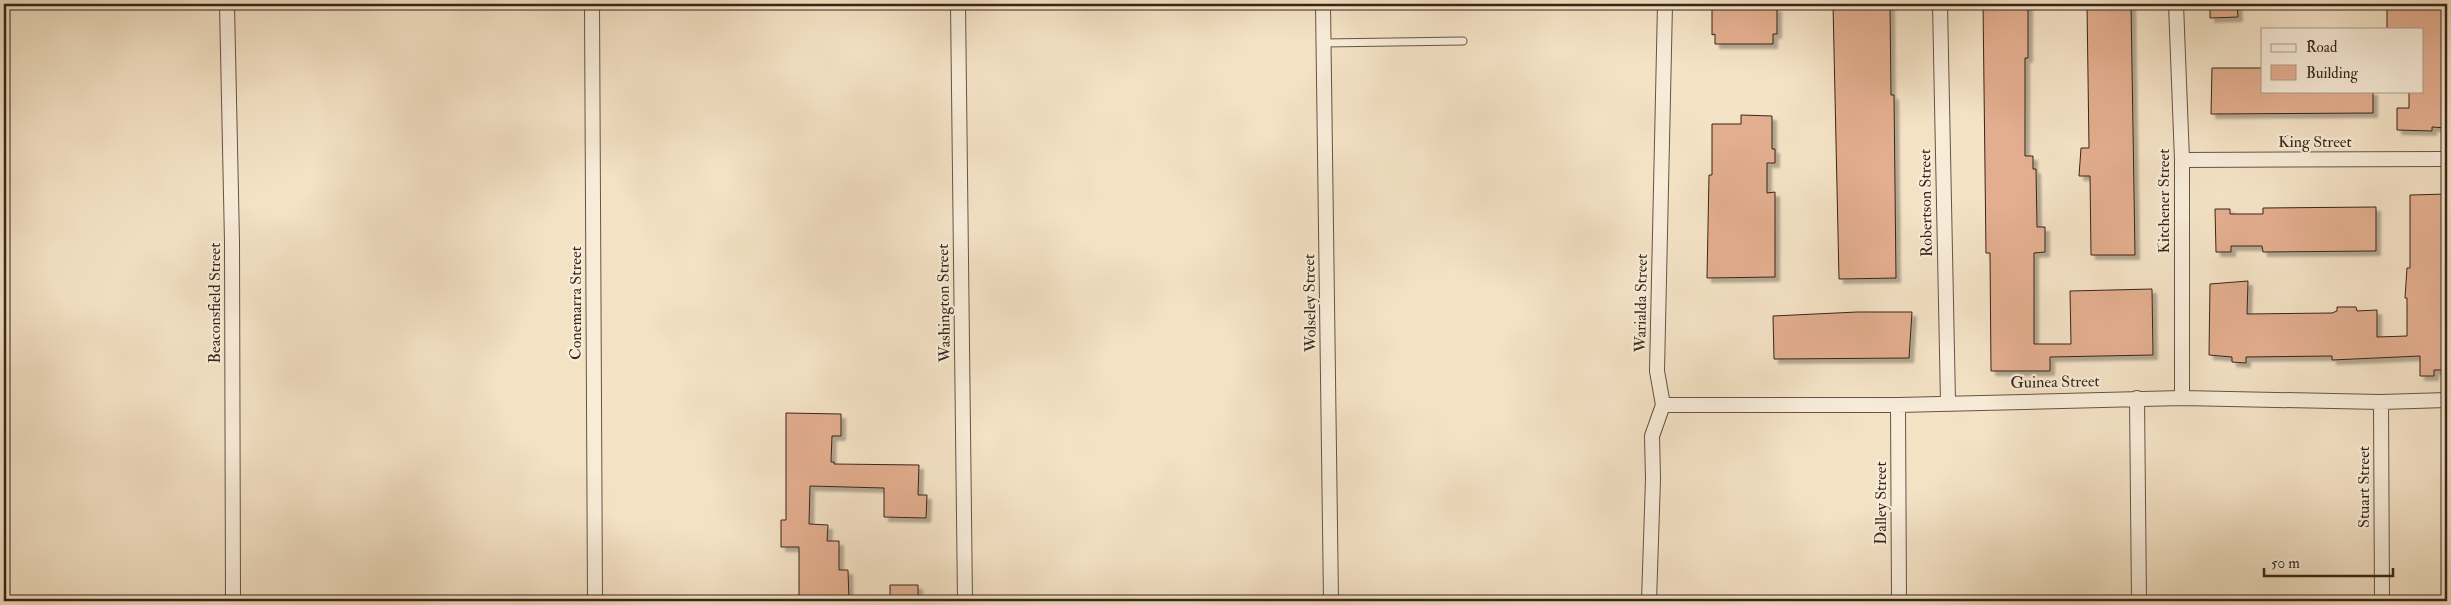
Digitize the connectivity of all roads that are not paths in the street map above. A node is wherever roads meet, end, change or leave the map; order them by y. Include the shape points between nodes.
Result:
1 (227, 4) edge
2 (592, 4) edge
3 (958, 4) edge
4 (1323, 4) edge
5 (1665, 4) edge
6 (1940, 4) edge
7 (2176, 4) edge
8 (1463, 41) dead end
9 (1324, 43) junction
10 (2447, 159) edge
11 (2182, 160) junction
12 (2137, 398) junction
13 (2182, 398) junction
14 (2447, 400) edge
15 (1948, 402) junction
16 (2381, 402) junction
17 (1663, 405) junction
18 (1898, 405) junction
19 (233, 601) edge
20 (595, 601) edge
21 (965, 601) edge
22 (1331, 601) edge
23 (1649, 601) edge
24 (1899, 601) edge
25 (2139, 601) edge
26 (2382, 601) edge

1 - 19 street, Beaconsfield Street via 232,242
2 - 20 street, Conemarra Street
3 - 21 street, Washington Street
4 - 9 street, Wolseley Street
5 - 17 street, Warialda Street via 1657,371
6 - 15 street, Robertson Street
7 - 11 street, Kitchener Street
8 - 9 lane
9 - 22 street, Wolseley Street
10 - 11 street, King Street
11 - 13 street, Kitchener Street
12 - 13 street, Guinea Street
12 - 15 street, Guinea Street
12 - 25 street
13 - 16 street, Guinea Street
14 - 16 street, Guinea Street
15 - 18 street, Guinea Street
16 - 26 street, Stuart Street
17 - 18 street, Guinea Street
17 - 23 street, Warialda Street via 1652,436
18 - 24 street, Dalley Street

